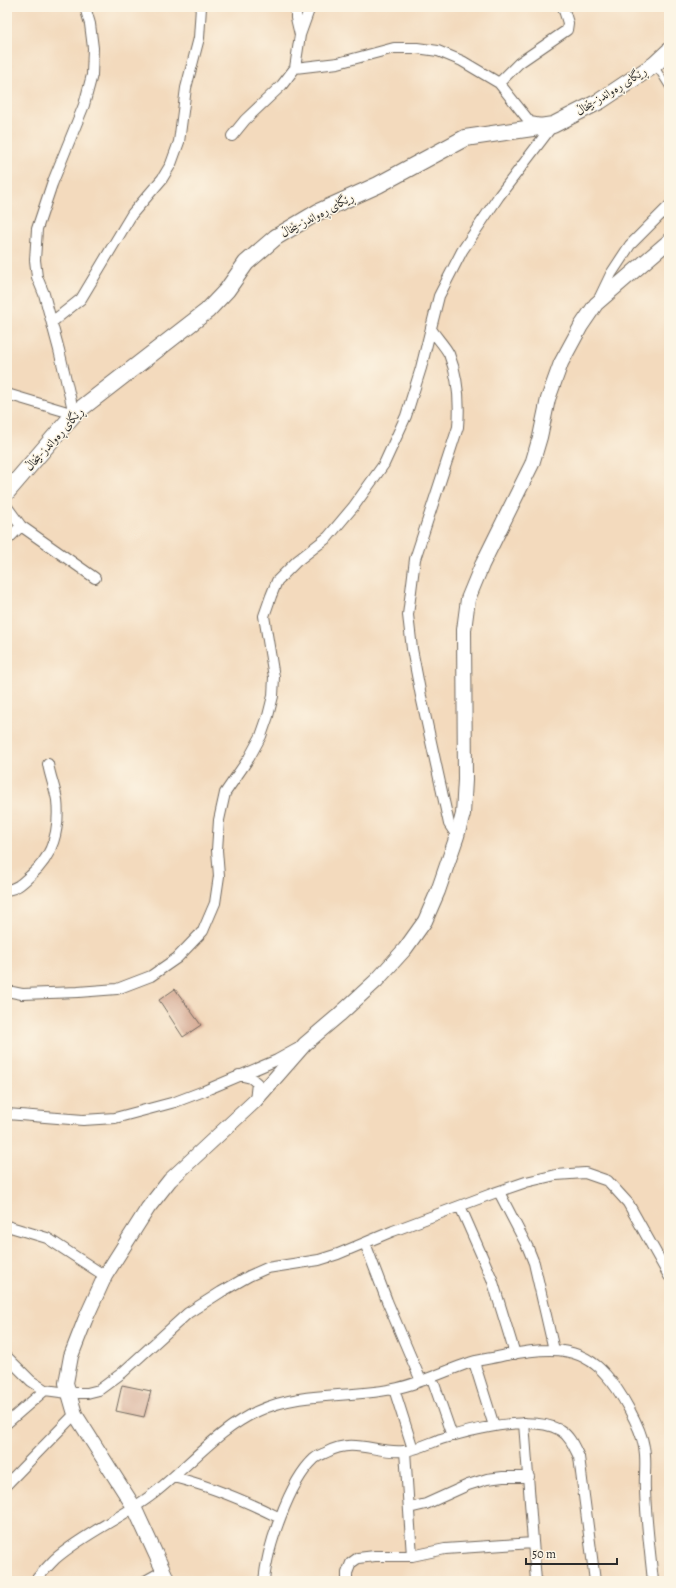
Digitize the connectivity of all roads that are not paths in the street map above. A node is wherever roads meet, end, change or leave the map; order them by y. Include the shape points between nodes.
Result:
1 (85, 7) edge
2 (201, 7) edge
3 (296, 7) edge
4 (310, 7) edge
5 (563, 7) edge
6 (300, 35) junction
7 (669, 51) edge
8 (654, 65) junction
9 (295, 68) junction
10 (499, 83) junction
11 (669, 88) edge
12 (553, 125) junction
13 (232, 136) dead end
14 (669, 206) edge
15 (669, 241) edge
16 (596, 304) junction
17 (52, 322) junction
18 (431, 329) junction
19 (7, 394) edge
20 (74, 414) junction
21 (7, 492) edge
22 (7, 507) edge
23 (21, 526) junction
24 (7, 540) edge
25 (95, 578) dead end
26 (48, 764) dead end
27 (457, 836) junction
28 (7, 890) edge
29 (7, 991) edge
30 (305, 1044) junction
31 (239, 1075) junction
32 (255, 1101) junction
33 (7, 1114) edge
34 (500, 1192) junction
35 (460, 1206) junction
36 (7, 1226) edge
37 (365, 1243) junction
38 (105, 1276) junction
39 (669, 1276) edge
40 (554, 1350) junction
41 (515, 1354) junction
42 (474, 1362) junction
43 (9, 1363) edge
44 (432, 1378) junction
45 (421, 1381) junction
46 (394, 1389) junction
47 (45, 1390) junction
48 (68, 1393) junction
49 (75, 1414) junction
50 (7, 1422) edge
51 (524, 1423) junction
52 (494, 1426) junction
53 (452, 1436) junction
54 (409, 1450) junction
55 (173, 1477) junction
56 (528, 1477) junction
57 (7, 1484) edge
58 (134, 1508) junction
59 (409, 1508) junction
60 (280, 1518) junction
61 (533, 1543) junction
62 (412, 1556) junction
63 (166, 1576) edge
64 (34, 1581) edge
65 (145, 1581) edge
66 (264, 1581) edge
67 (347, 1581) edge
68 (536, 1581) edge
69 (595, 1581) edge
70 (653, 1581) edge

1 - 17 street via 93,48 92,74 84,106 52,184 38,229 35,260
2 - 17 street via 199,38 186,88 179,142 172,164 132,214 81,299
3 - 6 street
4 - 6 street
5 - 10 street via 568,23 567,30 519,63
6 - 9 street
7 - 8 main road, ڕێگای ڕەواندز-بێخاڵ
8 - 11 lane
8 - 12 main road, ڕێگای ڕەواندز-بێخاڵ via 600,101
9 - 10 street via 338,63 394,48 418,48 438,51
9 - 13 street via 282,85
10 - 12 street via 530,122
12 - 18 street via 498,196 462,252 439,296
12 - 20 main road, ڕێگای ڕەواندز-بێخاڵ via 465,138 378,185 318,212 276,237 246,263 227,290 207,311
14 - 16 street via 630,245
15 - 16 street
16 - 27 street via 561,363 548,399 532,464 468,599 464,630 465,780 463,814
17 - 20 street
18 - 27 street via 448,353 456,380 458,427 415,559 408,615 421,696 449,824
18 - 29 street via 406,416 384,464 328,537 277,581 271,596 264,616 274,677 273,696 261,736 225,793 219,820 219,876 215,903 203,930 176,958 151,976 116,989 22,994
19 - 20 street
20 - 21 main road, ڕێگای ڕەواندز-بێخاڵ
22 - 23 street
23 - 24 street
23 - 25 street
26 - 28 street via 56,800 56,832 50,852 38,870 16,888
27 - 30 street via 425,921 405,949 377,980
30 - 31 street via 277,1060
30 - 32 street
31 - 32 street via 251,1078 257,1083
31 - 33 street via 204,1092 115,1118 83,1120
32 - 38 street via 170,1180 148,1208
34 - 35 street
34 - 39 street via 526,1182 556,1175 585,1173 608,1181 628,1203
34 - 40 street via 534,1263
35 - 37 street
35 - 41 street via 492,1279
36 - 38 street via 47,1238
37 - 45 street
37 - 48 street via 319,1260 267,1268 249,1276 188,1313 122,1373 99,1390
38 - 48 street via 71,1356 66,1383
40 - 41 street
40 - 70 street via 567,1350 587,1359 606,1374 636,1424 644,1447
41 - 42 street
42 - 44 street
42 - 52 street
43 - 47 street
44 - 45 street
44 - 53 street
45 - 46 street
46 - 54 street
46 - 55 street via 308,1396 258,1411 217,1439
47 - 48 street
47 - 50 street
48 - 49 street
49 - 57 street
49 - 58 street
51 - 52 street
51 - 56 street
51 - 69 street via 560,1430 570,1439 579,1456
52 - 53 street
53 - 54 street
54 - 59 street
54 - 60 street via 396,1452 360,1445 345,1445 315,1458 300,1474
55 - 58 street
55 - 60 street via 221,1491
56 - 59 street via 487,1479 426,1504
56 - 61 street
58 - 63 street
58 - 64 street via 55,1559
59 - 62 street
60 - 66 street via 265,1568
61 - 62 street via 445,1548
61 - 68 street
62 - 67 street via 358,1558 351,1563
63 - 65 street

